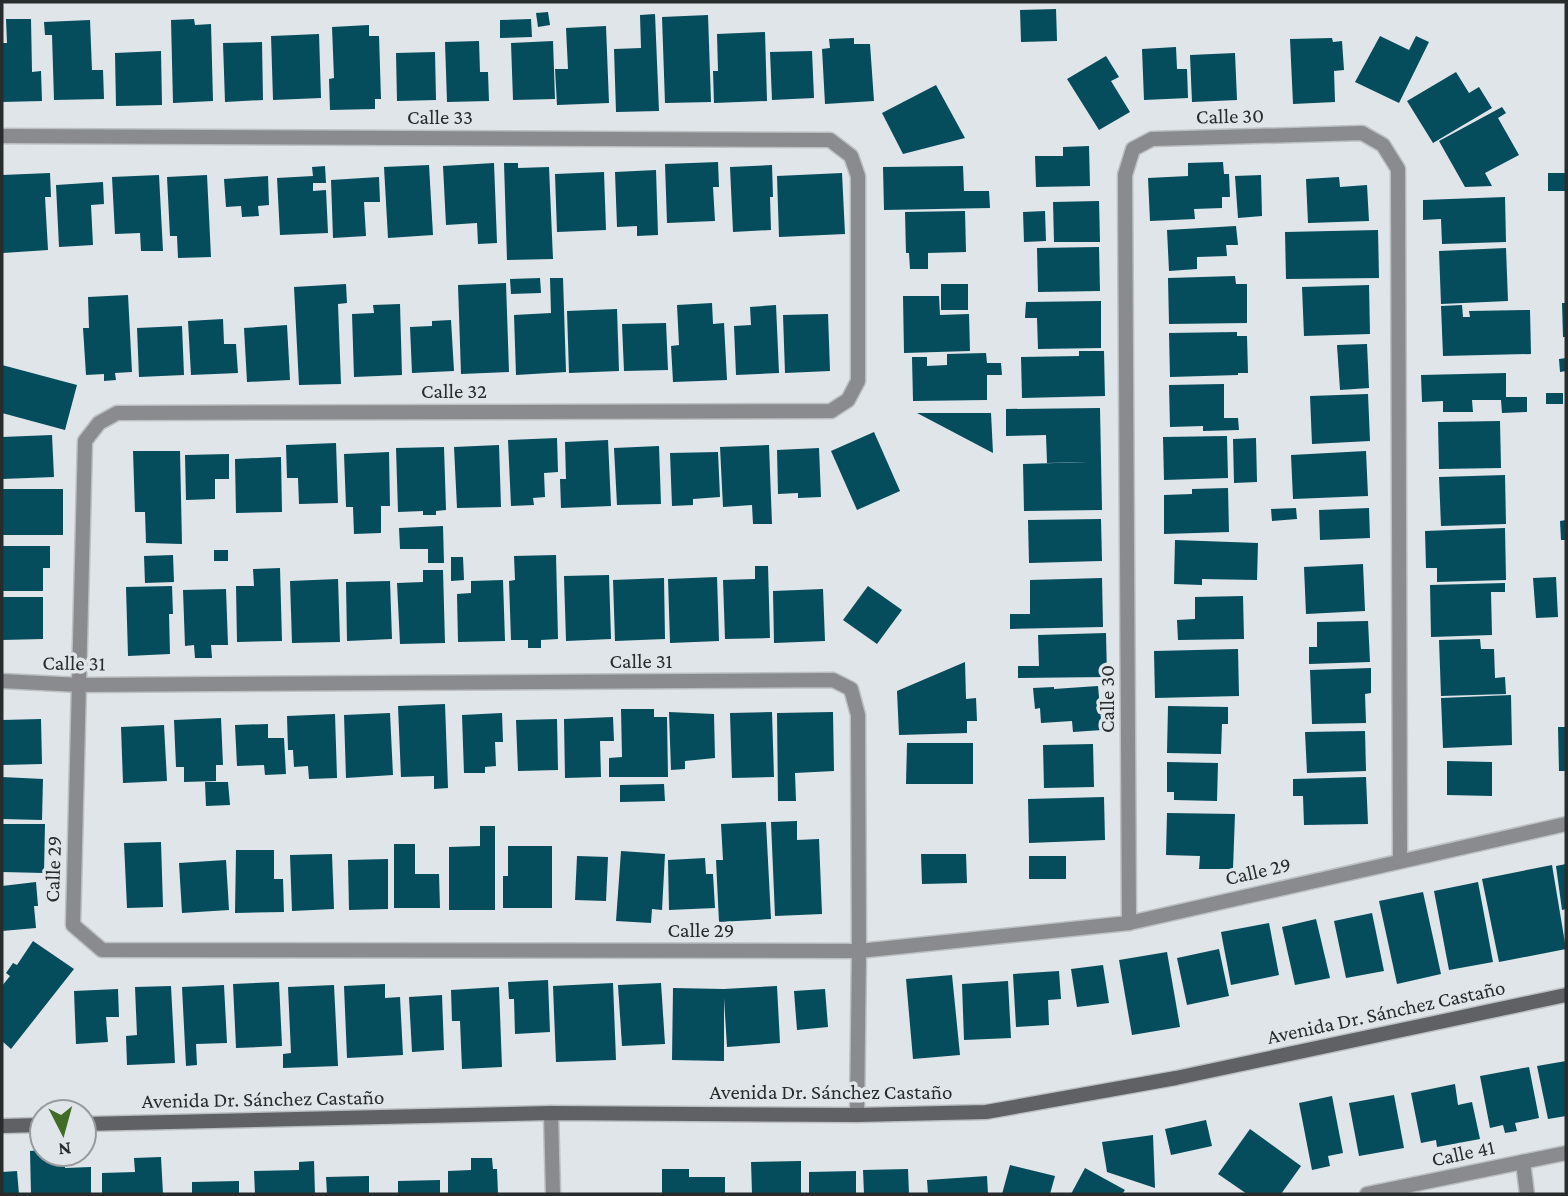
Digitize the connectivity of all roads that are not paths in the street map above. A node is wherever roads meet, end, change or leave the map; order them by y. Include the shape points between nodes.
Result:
1 (2, 136) edge
2 (858, 176) joint
3 (2, 681) edge
4 (80, 685) junction
5 (1566, 824) edge
6 (1400, 860) junction
7 (1129, 923) junction
8 (859, 951) junction
9 (1566, 995) edge
10 (551, 1113) junction
11 (857, 1115) junction
12 (98, 1124) edge
13 (28, 1125) edge
14 (2, 1126) edge
15 (1566, 1153) edge
16 (1523, 1163) junction
17 (553, 1194) edge
18 (1367, 1194) edge
19 (1527, 1194) edge

1 - 2 street, Calle 33 via 830,140 851,156
2 - 4 street, Calle 32 via 859,381 848,400 831,411 117,413 99,423 85,441
3 - 4 street, Calle 31
4 - 8 street, Calle 29 via 73,925 102,950
4 - 8 street, Calle 31 via 833,680 852,689 858,715
5 - 6 street, Calle 29
6 - 7 street, Calle 29
6 - 7 street, Calle 30 via 1398,169 1383,145 1362,133 1152,139 1133,149 1125,175
7 - 8 street, Calle 29
8 - 11 street, Calle 31
9 - 11 street, Avenida Dr. Sánchez Castaño via 1176,1078 986,1112
10 - 11 street, Avenida Dr. Sánchez Castaño
10 - 12 street, Avenida Dr. Sánchez Castaño
10 - 17 street
13 - 14 street
15 - 16 street, Calle 41
16 - 18 street, Calle 41
16 - 19 street

